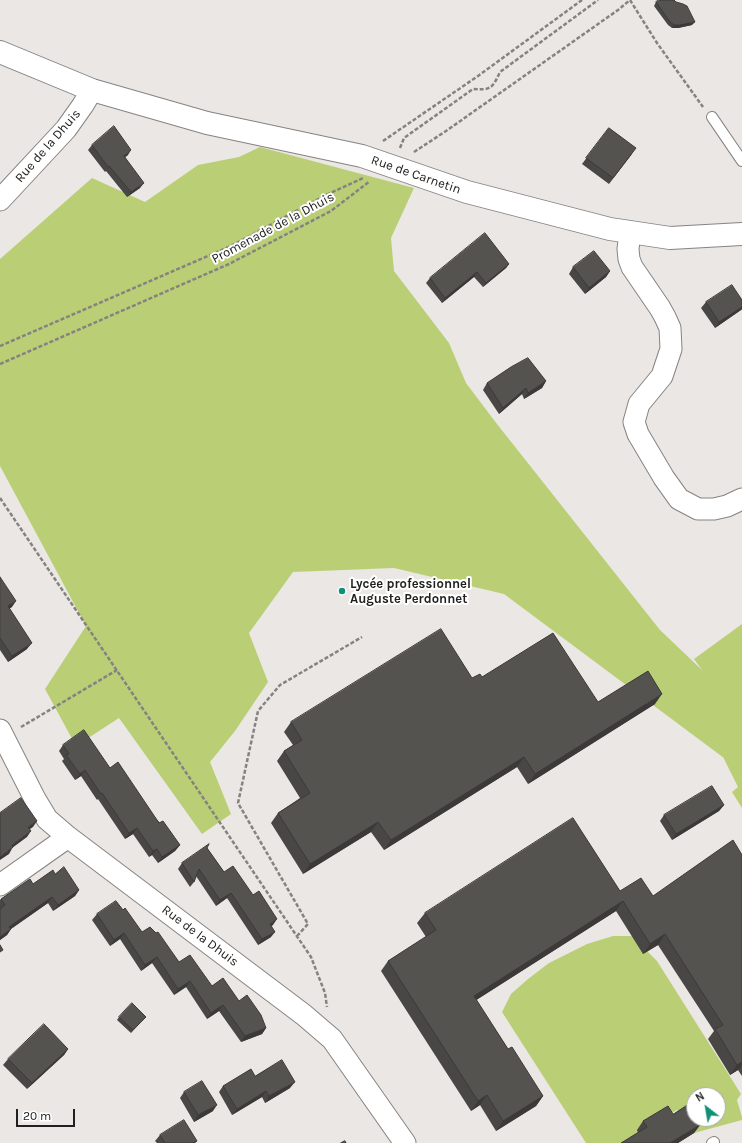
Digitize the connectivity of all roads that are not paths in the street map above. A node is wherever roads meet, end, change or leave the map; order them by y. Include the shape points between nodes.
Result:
1 (0, 52) edge
2 (92, 90) junction
3 (712, 116) road end
4 (742, 161) edge
5 (0, 200) edge
6 (630, 232) junction
7 (742, 234) edge
8 (742, 499) edge
9 (2, 734) edge
10 (68, 837) junction
11 (0, 885) edge
12 (405, 1143) edge

1 - 2 street, Rue de Carnetin
2 - 5 street, Rue de la Dhuis via 66,129
2 - 6 street, Rue de Carnetin via 207,123 362,156 467,192
3 - 4 lane
6 - 7 street, Rue de Carnetin via 670,238
6 - 8 street via 629,259 665,317 670,328 671,349 662,376 639,404 634,422 638,434 679,499 698,509 714,509
9 - 10 street, Rue de la Dhuis via 47,819
10 - 11 street
10 - 12 street, Rue de la Dhuis via 304,1015 332,1039

